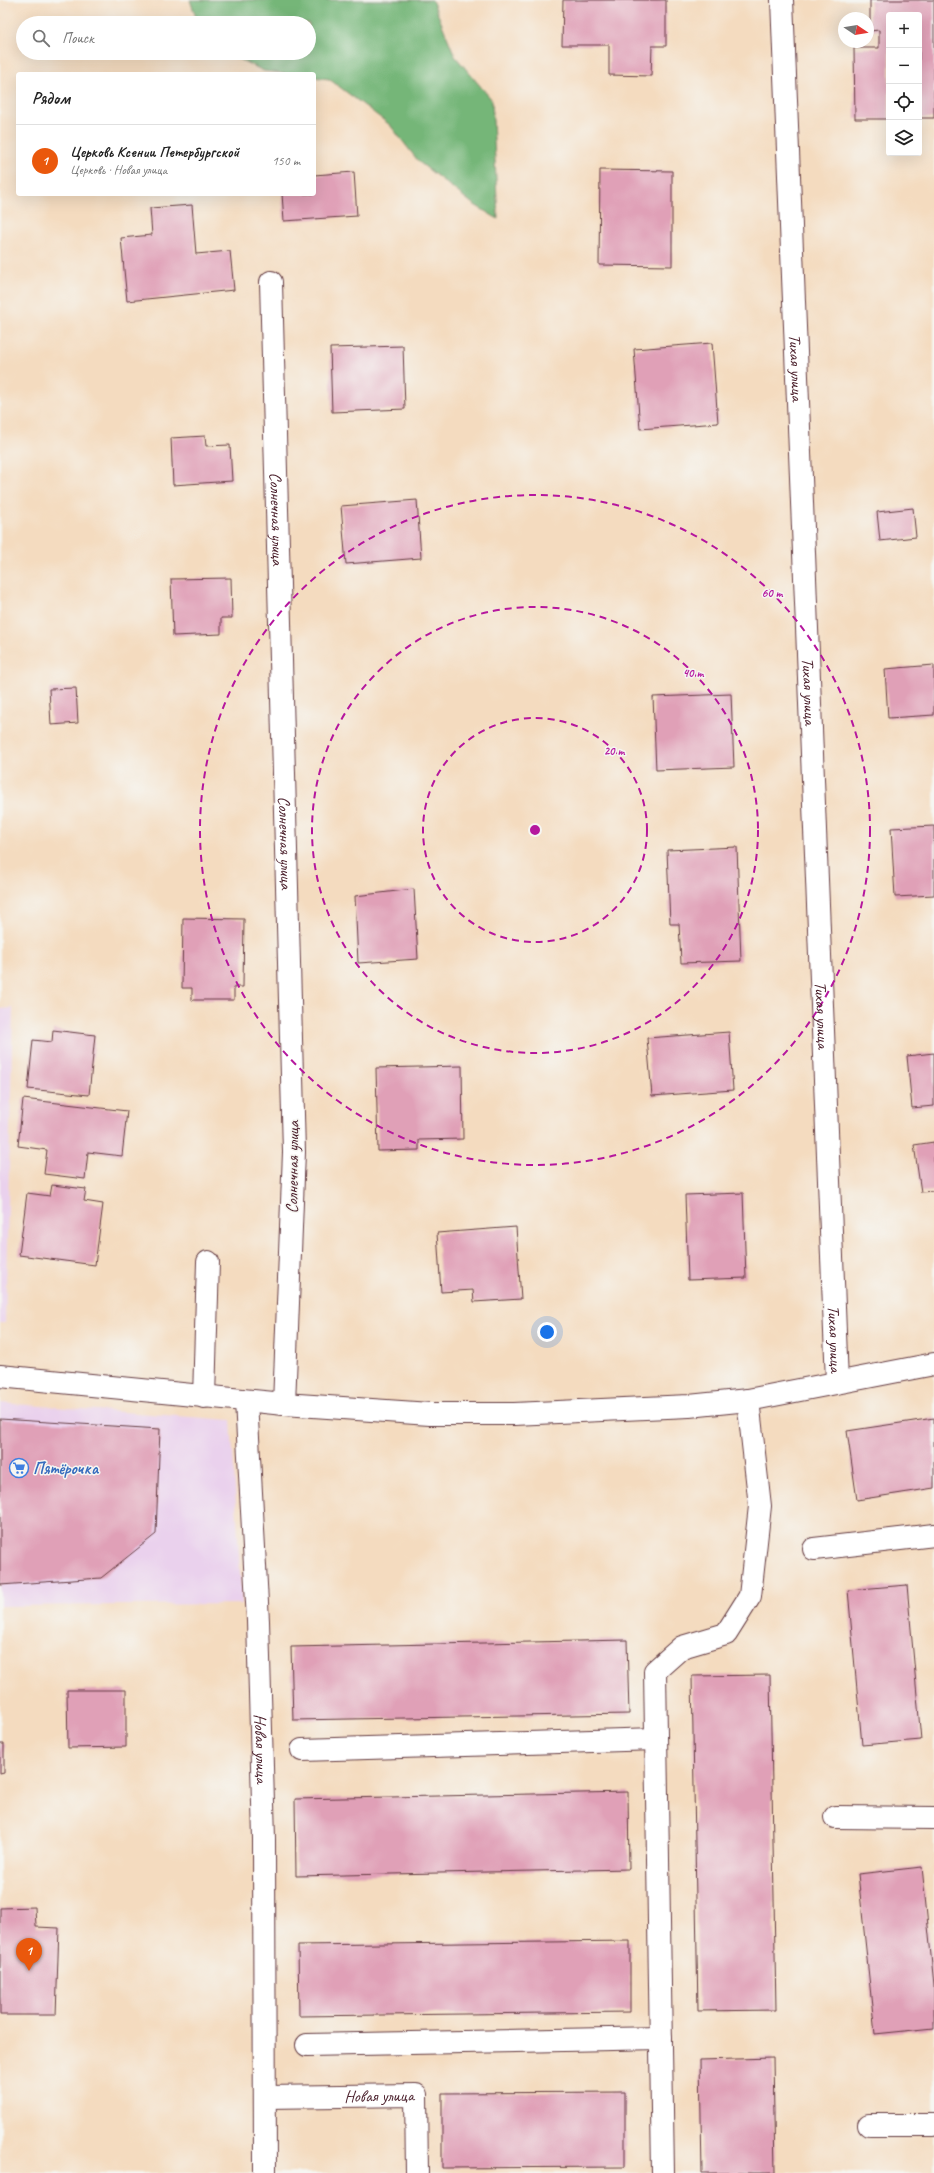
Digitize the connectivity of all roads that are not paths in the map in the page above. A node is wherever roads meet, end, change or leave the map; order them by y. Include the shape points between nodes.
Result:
1 (782, 0) edge
2 (271, 282) dead end
3 (208, 1262) dead end
4 (934, 1364) edge
5 (0, 1376) edge
6 (837, 1382) junction
7 (204, 1397) junction
8 (748, 1400) junction
9 (246, 1401) junction
10 (284, 1404) junction
11 (934, 1535) edge
12 (814, 1549) dead end
13 (656, 1739) junction
14 (302, 1750) dead end
15 (834, 1817) dead end
16 (934, 1818) edge
17 (661, 2038) junction
18 (307, 2045) dead end
19 (265, 2097) junction
20 (869, 2125) dead end
21 (934, 2125) edge
22 (265, 2173) edge
23 (417, 2173) edge
24 (663, 2173) edge

1 - 6 street, Тихая улица
2 - 10 street, Солнечная улица via 294,1152
3 - 7 street
4 - 6 street
5 - 7 street
6 - 8 street
7 - 9 street
8 - 10 street via 689,1406 514,1414 430,1414
8 - 13 street via 760,1506 750,1596 726,1634 682,1647 655,1671
9 - 10 street
9 - 19 street, Новая улица via 258,1621 264,1839
11 - 12 street
13 - 14 street
13 - 17 street
15 - 16 street
17 - 18 street
17 - 24 street
19 - 22 street, Новая улица
19 - 23 street, Новая улица via 416,2095
20 - 21 street

